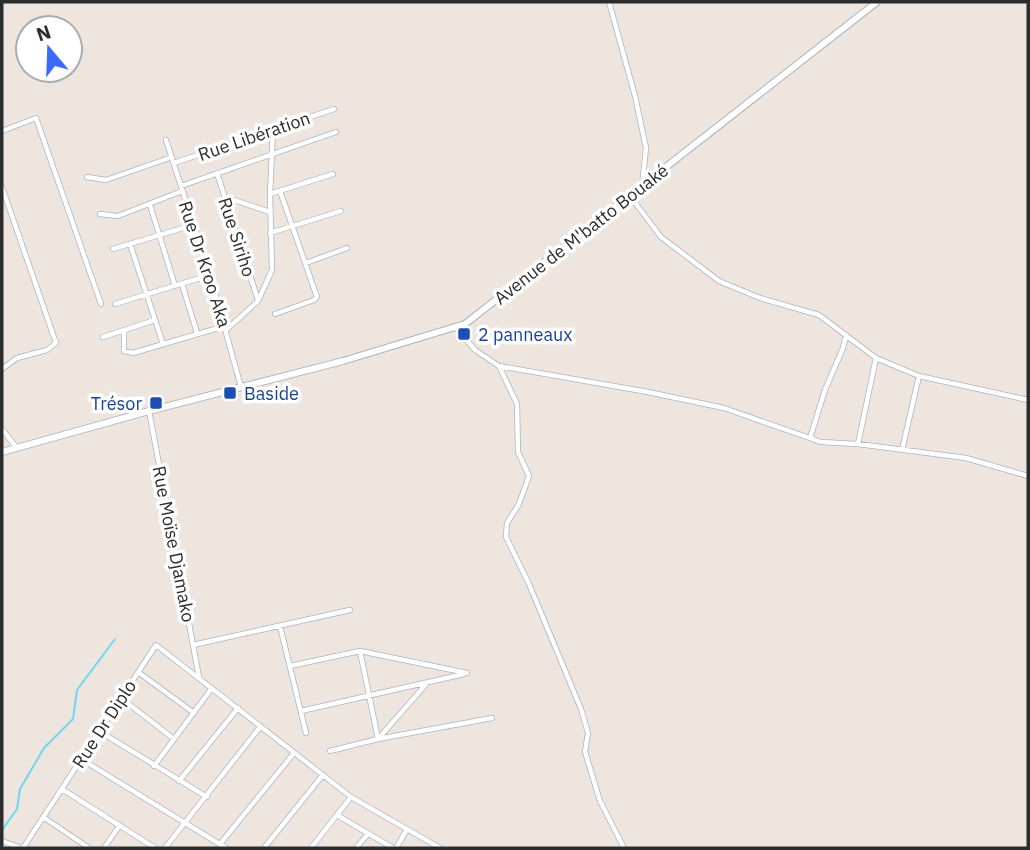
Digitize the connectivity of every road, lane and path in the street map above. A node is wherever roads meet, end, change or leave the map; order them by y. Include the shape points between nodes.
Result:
1 (609, 2) edge
2 (877, 2) edge
3 (334, 109) dead end
4 (274, 130) junction
5 (2, 131) edge
6 (336, 132) dead end
7 (166, 140) dead end
8 (272, 154) junction
9 (173, 160) junction
10 (217, 173) junction
11 (333, 174) dead end
12 (88, 177) dead end
13 (2, 187) edge
14 (642, 187) junction
15 (181, 189) junction
16 (280, 191) junction
17 (270, 194) junction
18 (630, 196) junction
19 (224, 197) junction
20 (149, 205) junction
21 (341, 211) dead end
22 (270, 212) junction
23 (100, 214) dead end
24 (194, 225) junction
25 (293, 226) junction
26 (270, 233) junction
27 (158, 236) junction
28 (130, 244) junction
29 (347, 248) dead end
30 (113, 249) dead end
31 (306, 263) junction
32 (210, 275) junction
33 (181, 284) junction
34 (174, 286) junction
35 (147, 294) junction
36 (258, 301) junction
37 (101, 304) dead end
38 (115, 304) dead end
39 (275, 314) dead end
40 (155, 320) junction
41 (226, 328) junction
42 (456, 328) junction
43 (124, 330) junction
44 (197, 334) junction
45 (846, 335) junction
46 (103, 337) dead end
47 (163, 344) junction
48 (876, 358) junction
49 (499, 366) junction
50 (2, 369) edge
51 (919, 376) junction
52 (242, 388) junction
53 (1028, 400) edge
54 (149, 411) junction
55 (2, 429) edge
56 (810, 438) junction
57 (858, 444) junction
58 (17, 448) junction
59 (902, 450) junction
60 (2, 452) edge
61 (1028, 476) edge
62 (350, 610) dead end
63 (280, 626) junction
64 (193, 646) junction
65 (360, 651) junction
66 (290, 666) junction
67 (138, 672) junction
68 (200, 678) junction
69 (429, 682) junction
70 (212, 688) junction
71 (370, 695) junction
72 (121, 698) junction
73 (238, 708) junction
74 (301, 711) junction
75 (194, 713) junction
76 (492, 718) dead end
77 (260, 727) junction
78 (99, 731) junction
79 (306, 733) dead end
80 (174, 739) junction
81 (378, 739) junction
82 (330, 751) dead end
83 (294, 753) junction
84 (81, 759) junction
85 (154, 766) junction
86 (322, 776) junction
87 (179, 781) junction
88 (62, 789) junction
89 (207, 797) junction
90 (351, 797) junction
91 (337, 816) junction
92 (43, 817) junction
93 (187, 823) junction
94 (120, 825) junction
95 (407, 831) junction
96 (368, 834) junction
97 (2, 841) edge
98 (220, 844) junction
99 (22, 848) edge
100 (89, 848) edge
101 (104, 848) edge
102 (155, 848) edge
103 (165, 848) edge
104 (226, 848) edge
105 (264, 848) edge
106 (311, 848) edge
107 (356, 848) edge
108 (395, 848) edge
109 (440, 848) edge
110 (624, 848) edge

1 - 14 street via 646,148
2 - 14 street, Avenue de M'batto Bouaké
3 - 4 street, Rue Libération
4 - 8 street
4 - 9 street, Rue Libération
5 - 37 street via 36,118
6 - 8 street
7 - 9 street, Rue Dr Kroo Aka
8 - 10 street
8 - 17 street
9 - 12 street, Rue Libération via 106,180
9 - 15 street, Rue Dr Kroo Aka
10 - 15 street
10 - 19 street, Rue Siriho
11 - 16 street
13 - 50 street via 56,343
14 - 18 street, Avenue de M'batto Bouaké
15 - 20 street
15 - 24 street, Rue Dr Kroo Aka
16 - 17 street
16 - 25 street
17 - 22 street
18 - 42 street, Avenue de M'batto Bouaké
18 - 45 street via 662,237 709,275 760,298 819,315
19 - 22 street
19 - 36 street, Rue Siriho
20 - 23 street via 118,216
20 - 27 street
21 - 25 street
22 - 26 street
24 - 27 street
24 - 32 street, Rue Dr Kroo Aka
25 - 26 street
25 - 31 street
26 - 36 street via 272,270
27 - 28 street
27 - 34 street
28 - 30 street
28 - 35 street
29 - 31 street
31 - 39 street via 317,297
32 - 33 street
32 - 41 street, Rue Dr Kroo Aka
33 - 34 street
33 - 44 street
34 - 35 street
35 - 38 street
35 - 40 street
36 - 41 street
40 - 43 street
40 - 47 street
41 - 44 street
41 - 52 street, Rue Dr Kroo Aka
42 - 49 street via 475,350
42 - 52 street, Avenue de M'batto Bouaké
43 - 46 street
43 - 47 street via 124,351 133,353
44 - 47 street
45 - 48 street
45 - 56 street
48 - 51 street
48 - 57 street
49 - 56 street via 724,408
49 - 110 street via 517,404 518,452 529,477 507,523 506,537 577,699 588,733 585,752 600,801
51 - 53 street
51 - 59 street
52 - 54 street, Avenue de M'batto Bouaké
54 - 58 street, Avenue de M'batto Bouaké
54 - 64 street, Rue Moïse Djamako
55 - 58 street
56 - 57 street
57 - 59 street
58 - 60 street, Avenue de M'batto Bouaké
59 - 61 street via 966,458
62 - 63 street
63 - 64 street
63 - 66 street
64 - 68 street, Rue Moïse Djamako
65 - 66 street
65 - 69 street via 467,673
65 - 71 street
66 - 74 street
67 - 68 street, Rue Dr Diplo via 156,646
67 - 72 street, Rue Dr Diplo
67 - 75 street
68 - 70 street
69 - 71 street
69 - 81 street
70 - 73 street
70 - 75 street
71 - 74 street
71 - 81 street
72 - 78 street, Rue Dr Diplo
72 - 80 street
73 - 77 street
73 - 87 street
74 - 79 street
75 - 80 street
76 - 81 street
77 - 83 street
77 - 89 street
78 - 84 street, Rue Dr Diplo
78 - 85 street
80 - 85 street
81 - 82 street
83 - 86 street
83 - 98 street
84 - 88 street, Rue Dr Diplo
84 - 93 street
85 - 87 street
86 - 90 street
86 - 105 street
87 - 89 street
88 - 92 street, Rue Dr Diplo
88 - 94 street
89 - 93 street
90 - 91 street
90 - 95 street
91 - 96 street
91 - 106 street
92 - 99 street, Rue Dr Diplo
92 - 100 street
93 - 98 street
93 - 103 street
94 - 101 street
94 - 102 street
95 - 108 street
95 - 109 street
96 - 107 street
96 - 108 street
97 - 99 street
98 - 104 street

